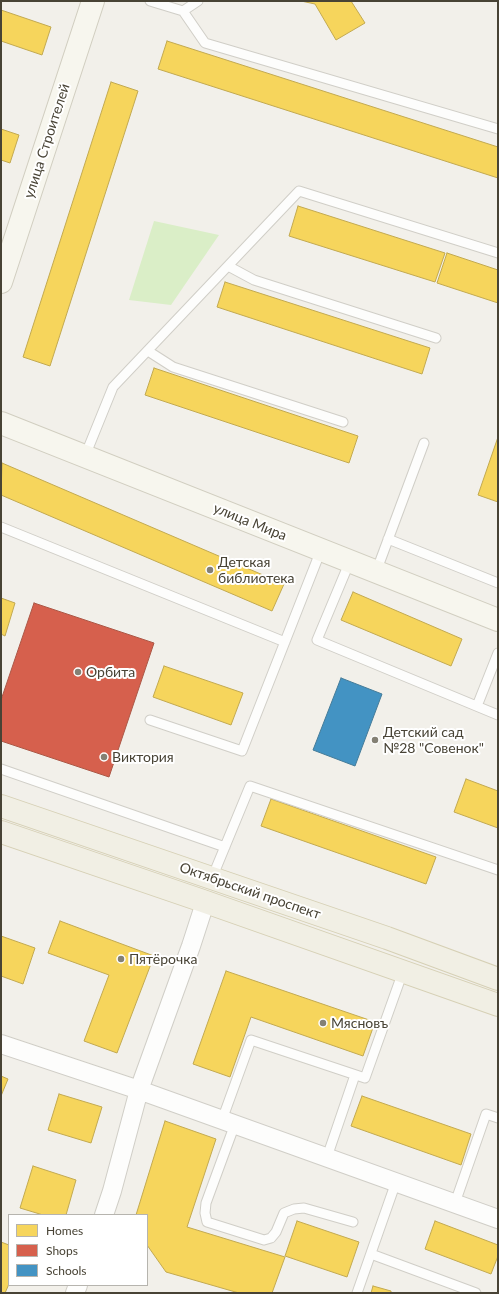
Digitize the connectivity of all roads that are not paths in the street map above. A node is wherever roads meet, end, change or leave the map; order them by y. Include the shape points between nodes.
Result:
1 (93, 1) edge
2 (150, 1) edge
3 (198, 1) edge
4 (183, 11) junction
5 (498, 129) edge
6 (498, 253) edge
7 (228, 266) junction
8 (1, 282) edge
9 (436, 338) dead end
10 (148, 351) junction
11 (343, 422) dead end
12 (1, 423) edge
13 (424, 443) dead end
14 (84, 456) junction
15 (1, 527) edge
16 (388, 539) junction
17 (321, 550) junction
18 (350, 562) junction
19 (376, 572) junction
20 (498, 583) edge
21 (498, 620) edge
22 (285, 642) junction
23 (498, 653) edge
24 (477, 706) junction
25 (498, 715) edge
26 (150, 720) dead end
27 (1, 769) edge
28 (1, 806) edge
29 (1, 832) edge
30 (225, 847) junction
31 (498, 870) edge
32 (212, 878) junction
33 (203, 901) junction
34 (401, 971) junction
35 (498, 979) edge
36 (498, 1005) edge
37 (1, 1044) edge
38 (355, 1075) junction
39 (138, 1090) junction
40 (498, 1118) edge
41 (229, 1122) junction
42 (327, 1157) junction
43 (396, 1182) junction
44 (455, 1203) junction
45 (104, 1214) edge
46 (498, 1219) edge
47 (353, 1222) dead end
48 (371, 1254) junction
49 (357, 1293) edge
50 (476, 1293) edge

1 - 8 street, улица Строителей
2 - 4 lane
3 - 4 lane
4 - 5 lane via 205,43
6 - 7 lane via 299,191
7 - 9 lane via 254,280
7 - 10 lane
10 - 11 lane via 173,367
10 - 14 lane via 113,387
12 - 14 street, улица Мира
13 - 16 lane
14 - 17 street, улица Мира
15 - 22 lane
16 - 19 lane
16 - 20 lane
17 - 18 street, улица Мира
17 - 22 lane
18 - 19 street, улица Мира
18 - 24 lane via 317,640
19 - 21 street, улица Мира
22 - 26 lane via 242,751
23 - 24 lane
24 - 25 lane
27 - 30 lane
28 - 32 main road, Октябрьский проспект
29 - 33 main road, Октябрьский проспект
30 - 31 lane via 250,786
30 - 32 lane
32 - 35 main road, Октябрьский проспект
33 - 34 main road, Октябрьский проспект
33 - 39 street via 203,909 191,946
34 - 36 main road, Октябрьский проспект
34 - 38 lane via 365,1078
37 - 39 street
38 - 41 lane via 251,1040
38 - 42 lane
39 - 41 street
39 - 45 street
40 - 44 lane via 486,1114
41 - 42 street
41 - 47 lane via 206,1203 207,1222 264,1240 271,1238 276,1232 284,1213 294,1209 304,1208
42 - 43 street
43 - 44 street
43 - 48 lane
44 - 46 street
48 - 49 lane
48 - 50 lane

